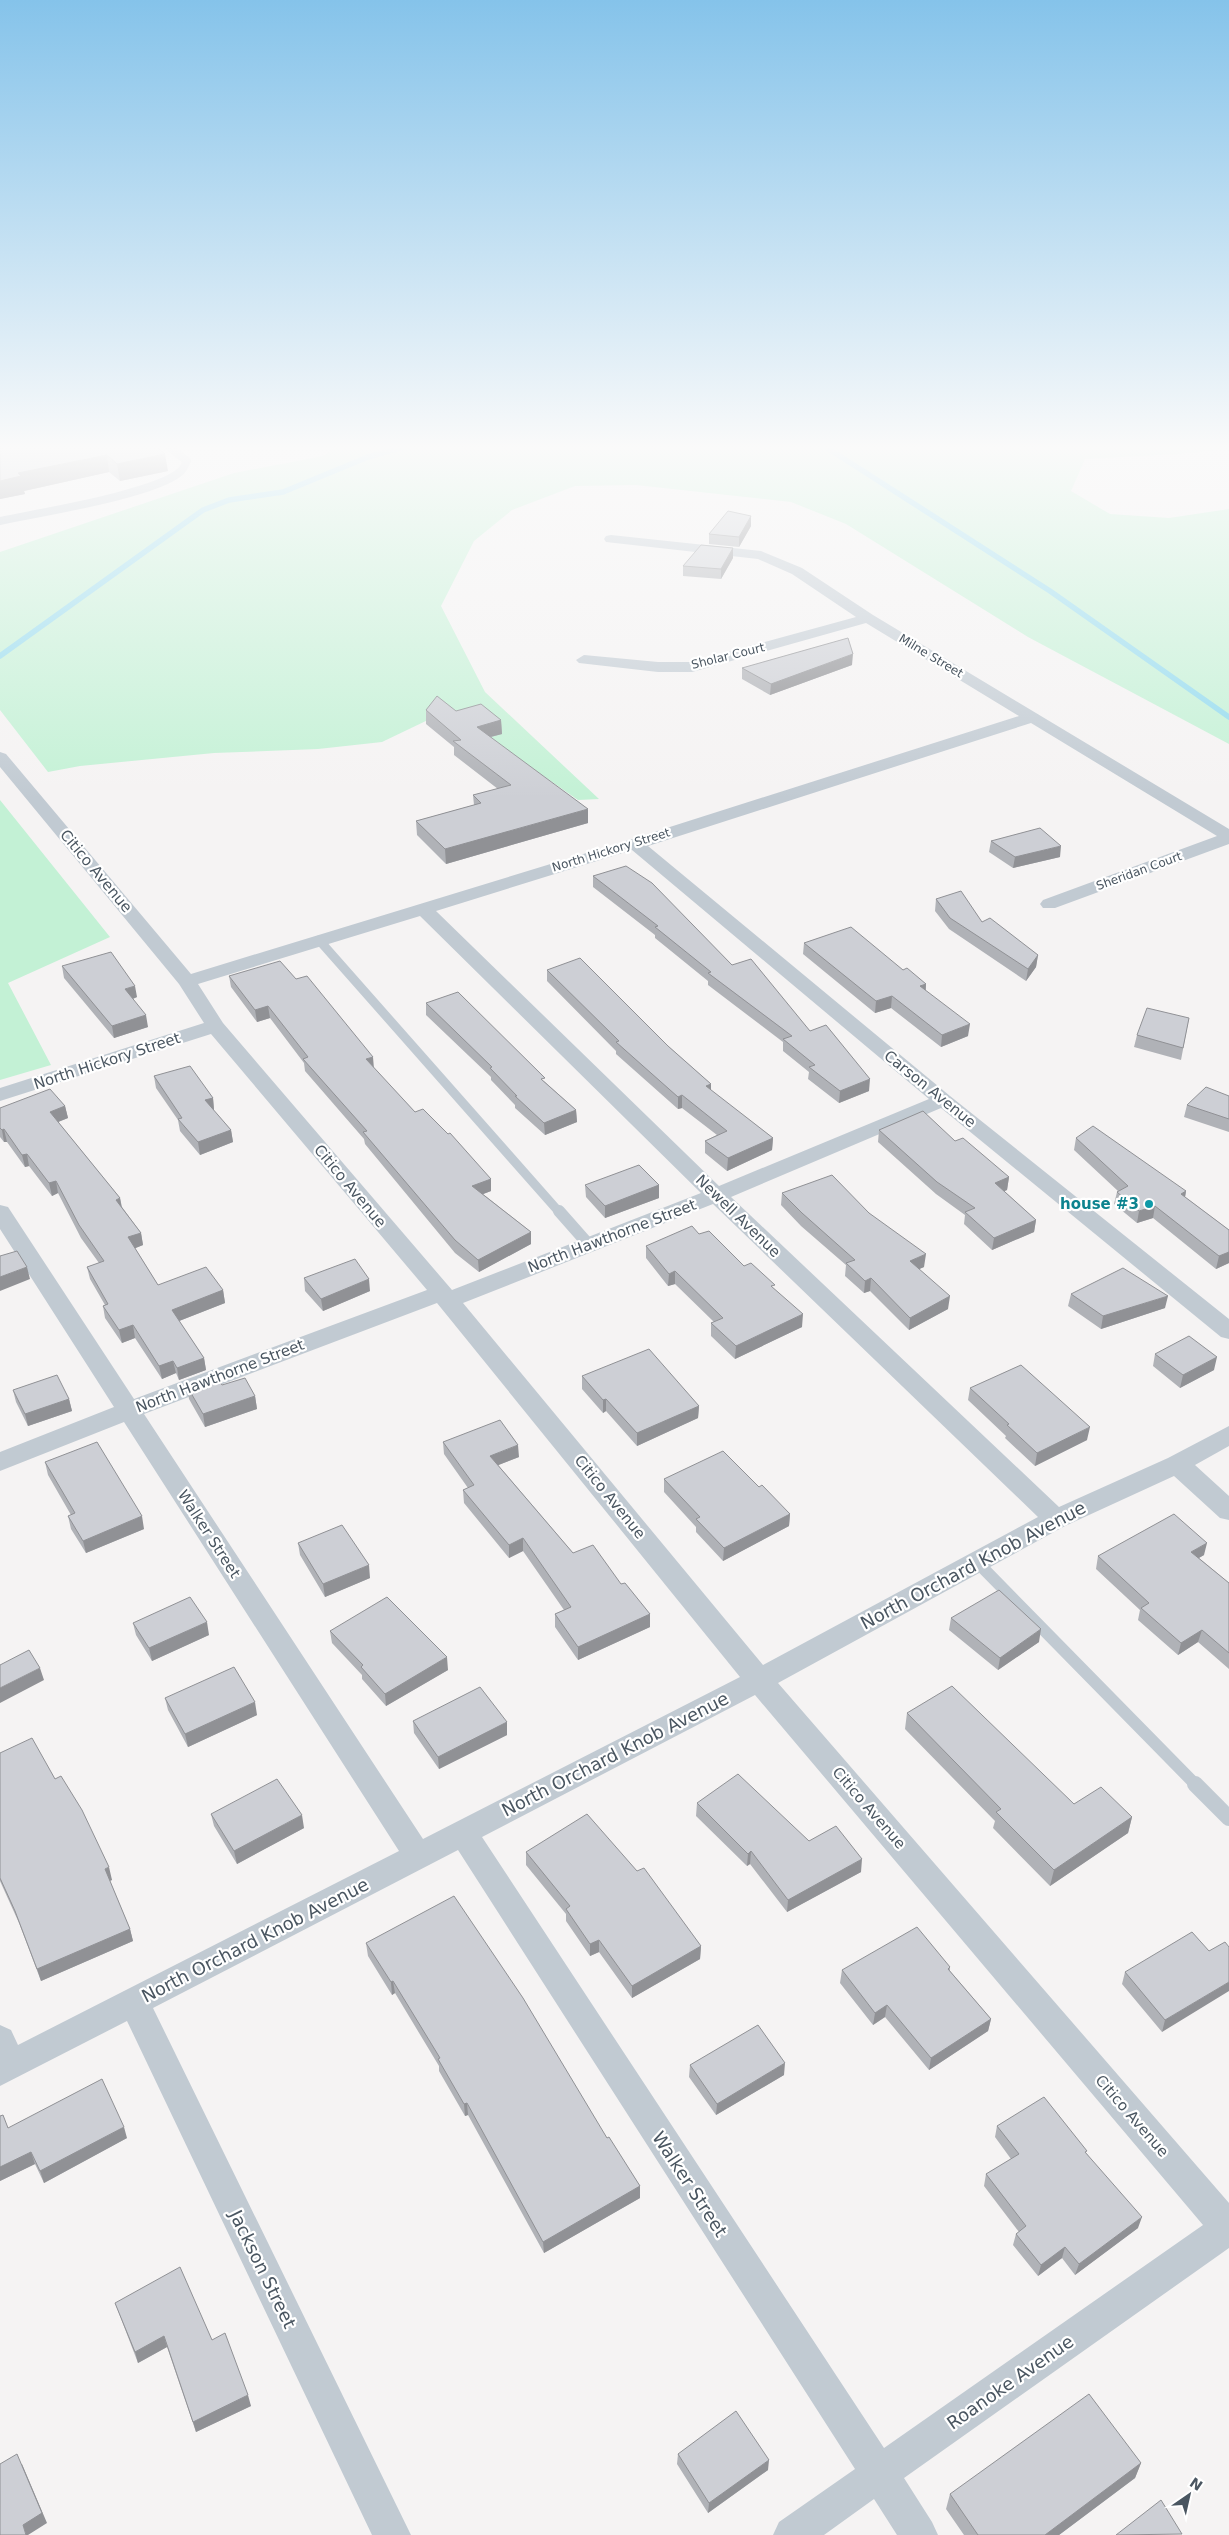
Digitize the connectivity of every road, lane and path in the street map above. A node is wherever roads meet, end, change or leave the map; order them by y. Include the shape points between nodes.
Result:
1 (777, 562) edge
2 (868, 618) junction
3 (584, 660) dead end
4 (1033, 717) junction
5 (0, 757) edge
6 (1229, 837) edge
7 (635, 844) junction
8 (1050, 904) dead end
9 (423, 908) junction
10 (319, 940) junction
11 (187, 981) junction
12 (215, 1026) junction
13 (0, 1095) edge
14 (943, 1100) junction
15 (716, 1195) junction
16 (0, 1212) edge
17 (589, 1245) junction
18 (444, 1297) junction
19 (1229, 1331) edge
20 (128, 1411) junction
21 (1229, 1436) edge
22 (0, 1462) edge
23 (1177, 1464) junction
24 (1229, 1511) edge
25 (1056, 1519) junction
26 (977, 1562) junction
27 (759, 1680) junction
28 (1229, 1818) edge
29 (463, 1833) junction
30 (418, 1856) junction
31 (134, 2002) junction
32 (4, 2059) edge
33 (1229, 2229) edge
34 (878, 2474) junction
35 (392, 2535) edge
36 (792, 2535) edge
37 (919, 2535) edge

1 - 2 street, Milne Street via 797,571
2 - 3 street, Sholar Court via 692,667
2 - 4 street, Milne Street
4 - 6 street, Milne Street
4 - 7 street, North Hickory Street
5 - 11 street, Citico Avenue
6 - 8 street, Sheridan Court
7 - 9 street, North Hickory Street
7 - 14 street, Carson Avenue
9 - 10 street, North Hickory Street
9 - 15 street, Newell Avenue
10 - 11 street, North Hickory Street
10 - 17 lane
11 - 12 street, Citico Avenue
12 - 13 street, North Hickory Street
12 - 18 street, Citico Avenue
14 - 15 street, North Hawthorne Street
14 - 19 street, Carson Avenue
15 - 17 street, North Hawthorne Street
15 - 25 street, Newell Avenue
16 - 20 street, Walker Street
17 - 18 street, North Hawthorne Street
18 - 20 street, North Hawthorne Street
18 - 27 street, Citico Avenue
20 - 22 street, North Hawthorne Street
20 - 30 street, Walker Street
21 - 23 street, North Orchard Knob Avenue
23 - 24 street
23 - 25 street, North Orchard Knob Avenue
25 - 26 street, North Orchard Knob Avenue
26 - 27 street, North Orchard Knob Avenue
26 - 28 lane
27 - 29 street, North Orchard Knob Avenue
27 - 33 street, Citico Avenue
29 - 30 street, North Orchard Knob Avenue
29 - 34 street, Walker Street
30 - 31 street, North Orchard Knob Avenue
31 - 32 street, North Orchard Knob Avenue
31 - 35 street, Jackson Street
33 - 34 street, Roanoke Avenue
34 - 36 street, Roanoke Avenue
34 - 37 street, Walker Street

